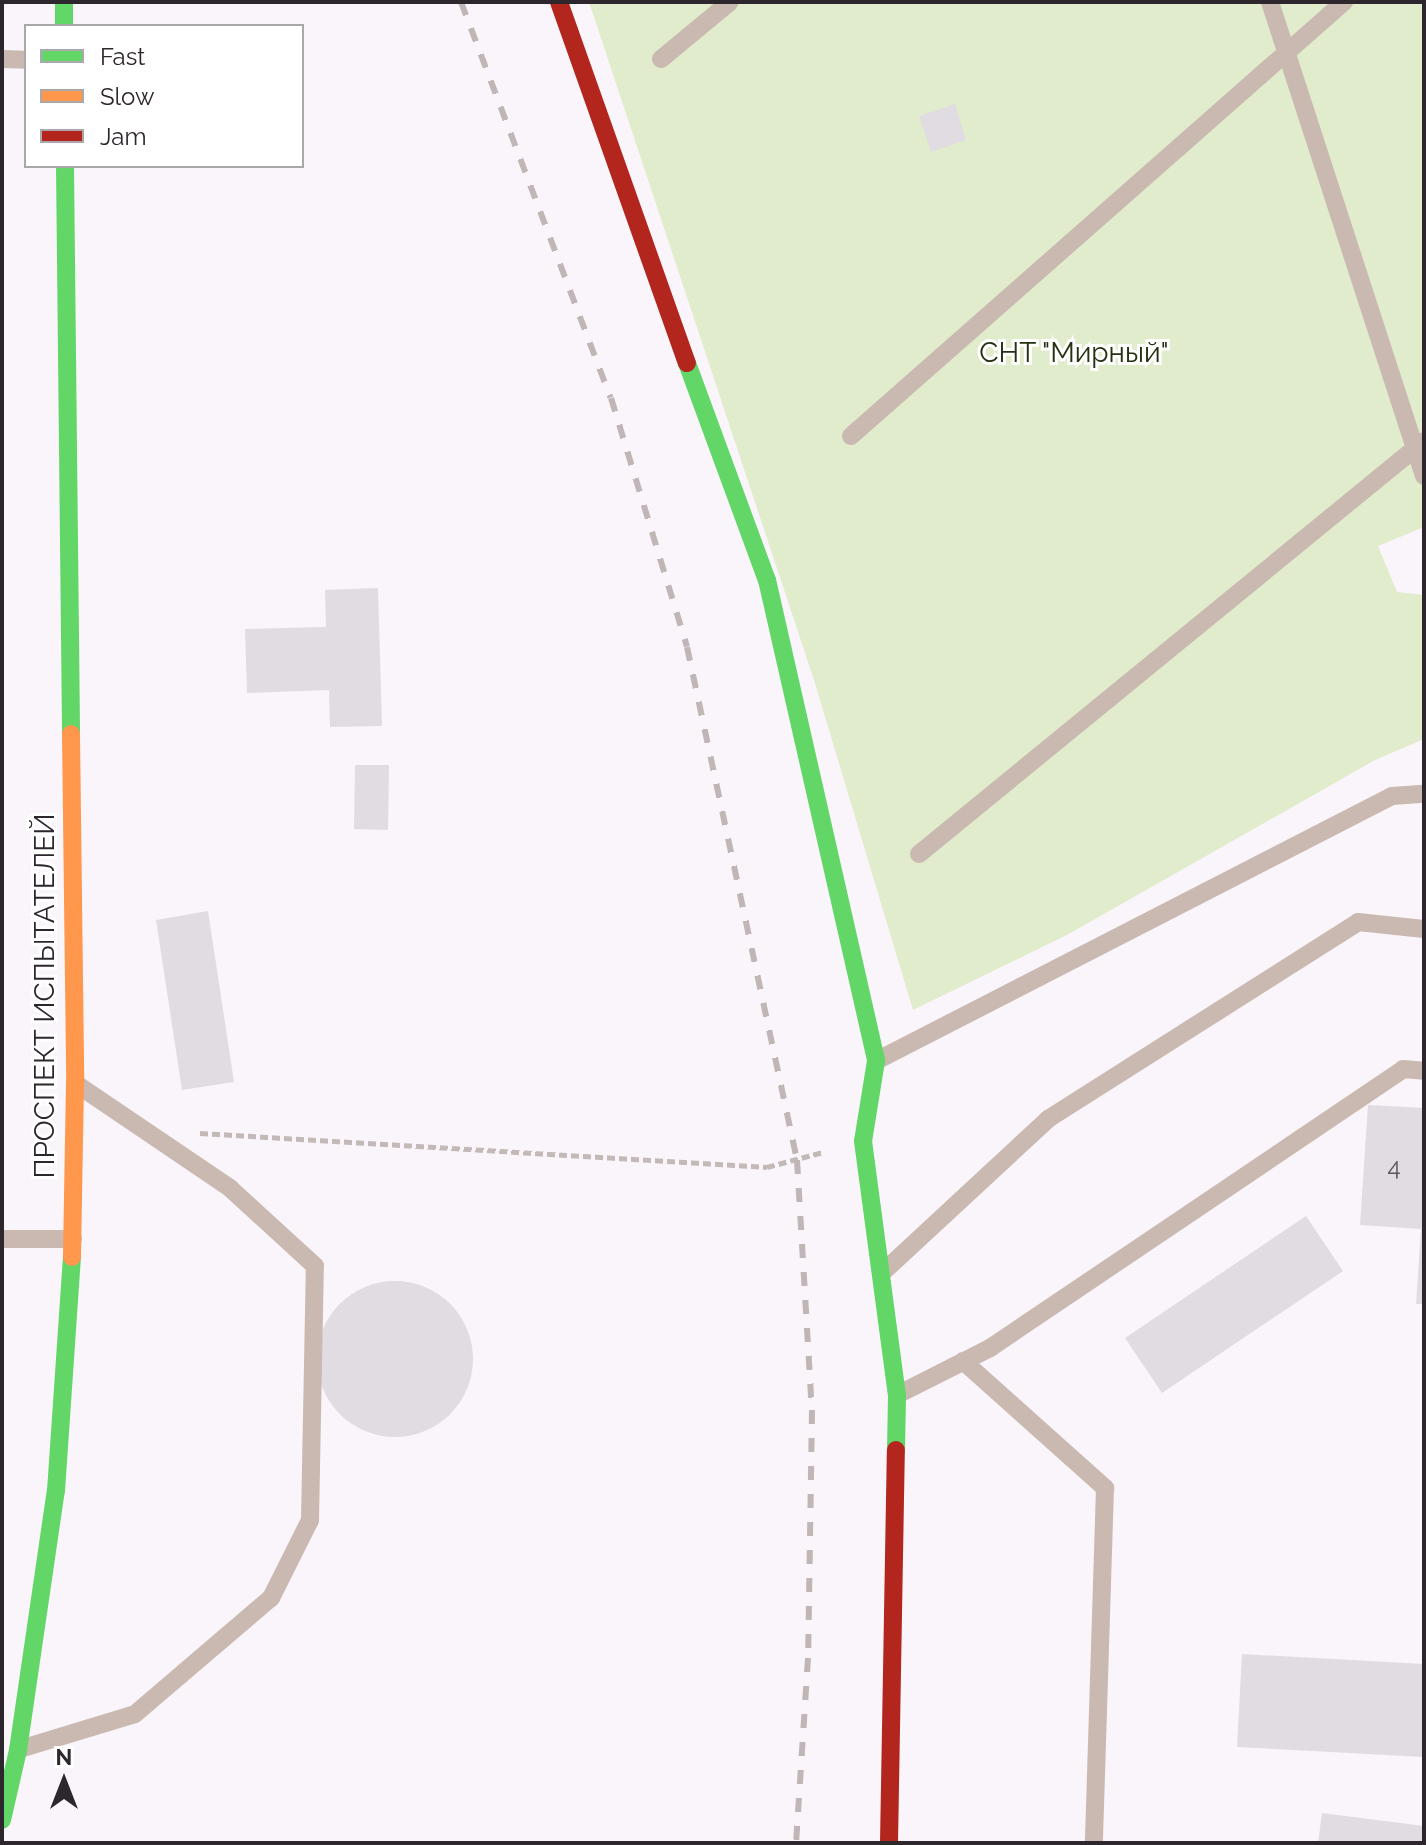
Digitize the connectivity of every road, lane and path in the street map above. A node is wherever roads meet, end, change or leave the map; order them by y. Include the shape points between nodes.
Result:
1 (64, 2) edge
2 (559, 2) edge
3 (730, 2) edge
4 (1270, 2) edge
5 (1344, 2) edge
6 (64, 24) edge
7 (1287, 53) junction
8 (2, 59) edge
9 (661, 59) dead end
10 (24, 60) edge
11 (65, 168) edge
12 (851, 436) dead end
13 (1420, 445) edge
14 (1424, 476) edge
15 (1424, 794) edge
16 (919, 854) dead end
17 (1424, 929) edge
18 (876, 1061) junction
19 (1424, 1071) edge
20 (75, 1083) junction
21 (190, 1132) dead end
22 (863, 1141) junction
23 (2, 1239) edge
24 (73, 1239) junction
25 (881, 1274) junction
26 (963, 1361) junction
27 (897, 1395) junction
28 (18, 1750) junction
29 (2, 1820) edge
30 (889, 1843) edge
31 (1094, 1843) edge

1 - 6 street
2 - 18 street via 767,580
3 - 9 lane
4 - 7 lane
5 - 7 lane
7 - 12 lane
7 - 13 lane
8 - 10 lane
11 - 20 street, ПРОСПЕКТ ИСПЫТАТЕЛЕЙ
13 - 14 lane
13 - 16 lane
15 - 18 lane via 1392,796
17 - 25 lane via 1358,922 1331,939 1048,1119
18 - 22 street
19 - 26 lane via 1403,1069 990,1348
20 - 24 street, ПРОСПЕКТ ИСПЫТАТЕЛЕЙ
20 - 28 lane via 230,1188 315,1266 310,1520 271,1598 135,1714
21 - 22 path via 767,1167
22 - 25 street
23 - 24 lane
24 - 28 street, ПРОСПЕКТ ИСПЫТАТЕЛЕЙ via 56,1491
25 - 27 street
26 - 27 lane
26 - 31 lane via 1105,1488
27 - 30 street
28 - 29 street, ПРОСПЕКТ ИСПЫТАТЕЛЕЙ

